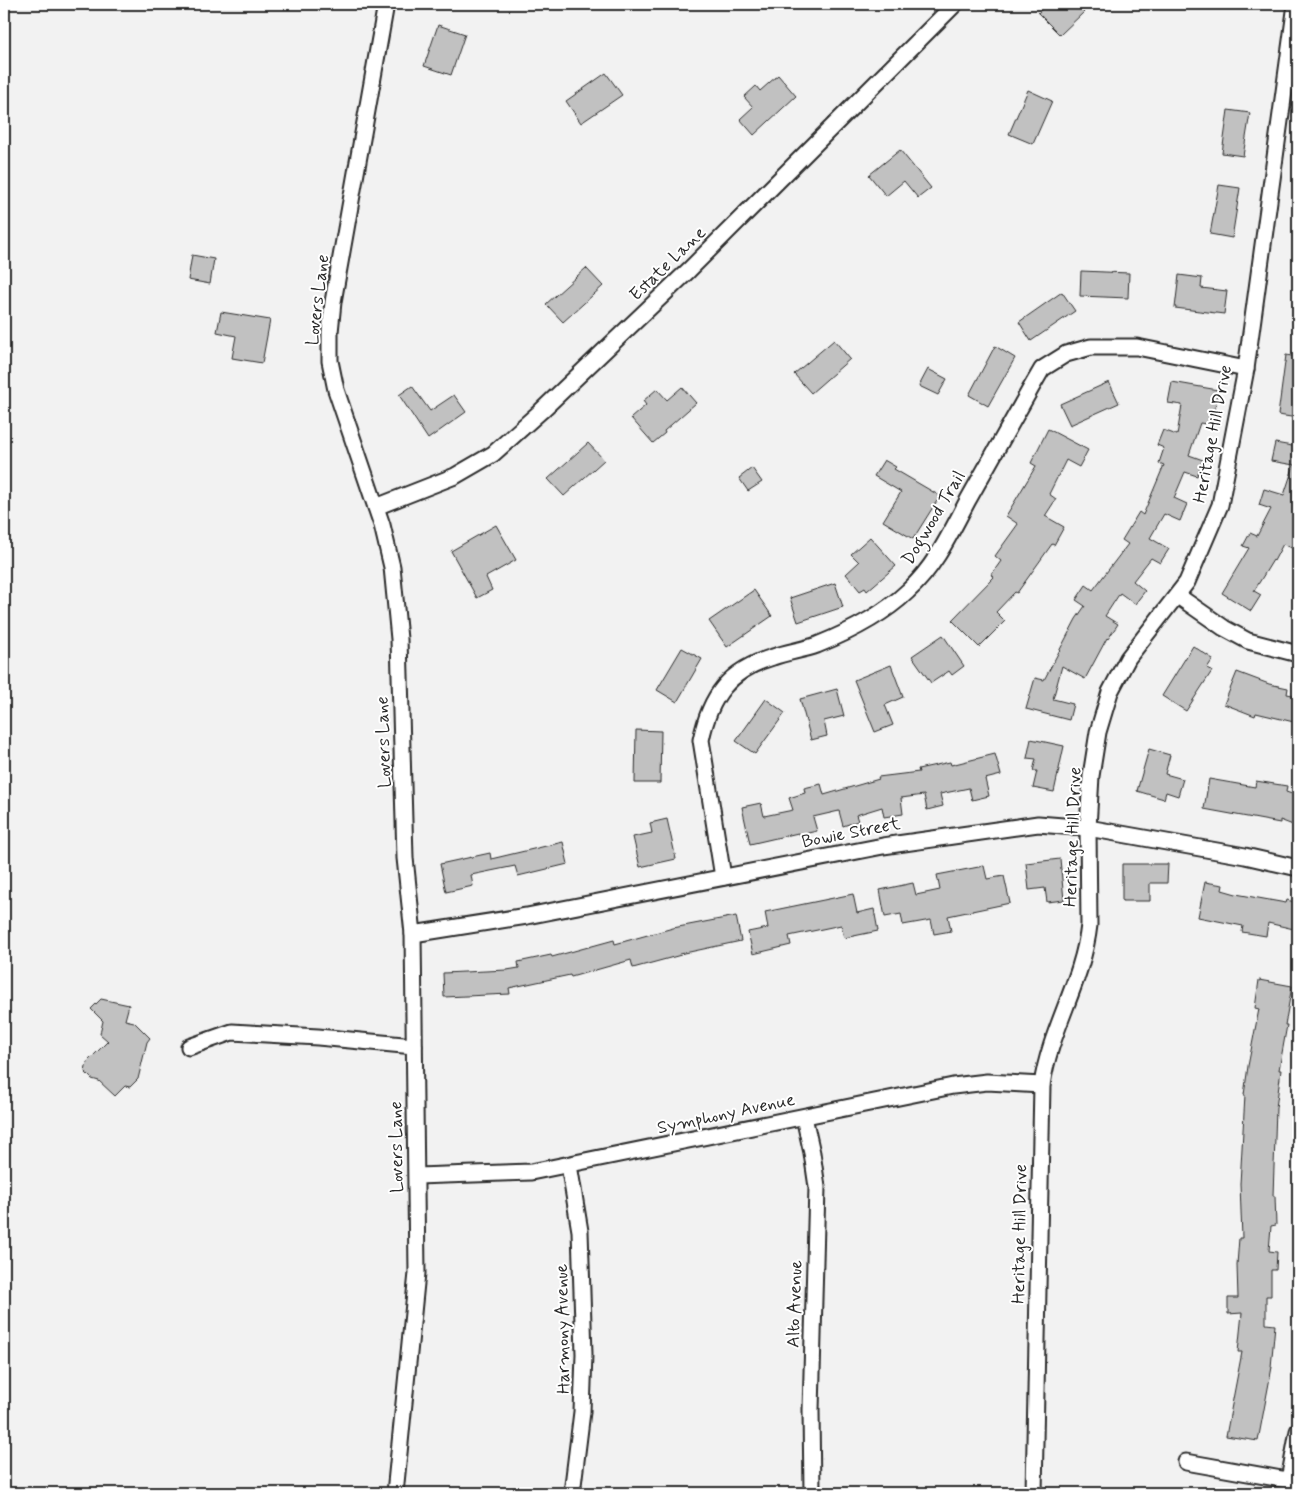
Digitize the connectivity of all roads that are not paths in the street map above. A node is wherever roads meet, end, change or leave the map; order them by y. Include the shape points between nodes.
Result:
1 (386, 4) edge
2 (955, 4) edge
3 (1296, 4) edge
4 (1246, 369) junction
5 (376, 508) junction
6 (1178, 596) junction
7 (1298, 654) edge
8 (1088, 828) junction
9 (1298, 868) edge
10 (723, 877) junction
11 (413, 934) junction
12 (414, 1046) junction
13 (189, 1047) dead end
14 (1042, 1085) junction
15 (804, 1117) junction
16 (569, 1165) junction
17 (417, 1176) junction
18 (1298, 1431) edge
19 (1186, 1462) dead end
20 (1293, 1481) edge
21 (395, 1493) edge
22 (572, 1493) edge
23 (812, 1493) edge
24 (1034, 1493) edge

1 - 5 street, Lovers Lane via 330,332 330,361 336,390
2 - 5 street, Estate Lane via 689,270 493,454 455,476
3 - 4 street, Heritage Hill Drive
4 - 6 street, Heritage Hill Drive via 1220,504 1188,582
4 - 10 street, Dogwood Trail via 1136,347 1091,347 1066,354 1042,369 925,574 907,592 850,631 748,666 716,696 705,719 701,740
5 - 11 street, Lovers Lane via 392,567 397,602 405,858
6 - 7 street via 1248,641
6 - 8 street, Heritage Hill Drive via 1128,658 1110,692 1098,732
8 - 9 street, Bowie Street
8 - 10 street, Bowie Street via 1038,824 941,836
8 - 14 street, Heritage Hill Drive via 1087,941 1080,969 1048,1054
10 - 11 street, Bowie Street via 527,916
11 - 12 street, Lovers Lane
12 - 13 street via 232,1032
12 - 17 street, Lovers Lane
14 - 15 street, Symphony Avenue via 1007,1082 971,1084
14 - 24 street, Heritage Hill Drive
15 - 16 street, Symphony Avenue
15 - 23 street, Alto Avenue via 817,1187
16 - 17 street, Symphony Avenue via 518,1173
16 - 22 street, Harmony Avenue via 580,1231 584,1354 582,1412
17 - 21 street, Lovers Lane via 417,1273
18 - 20 street
19 - 20 street

